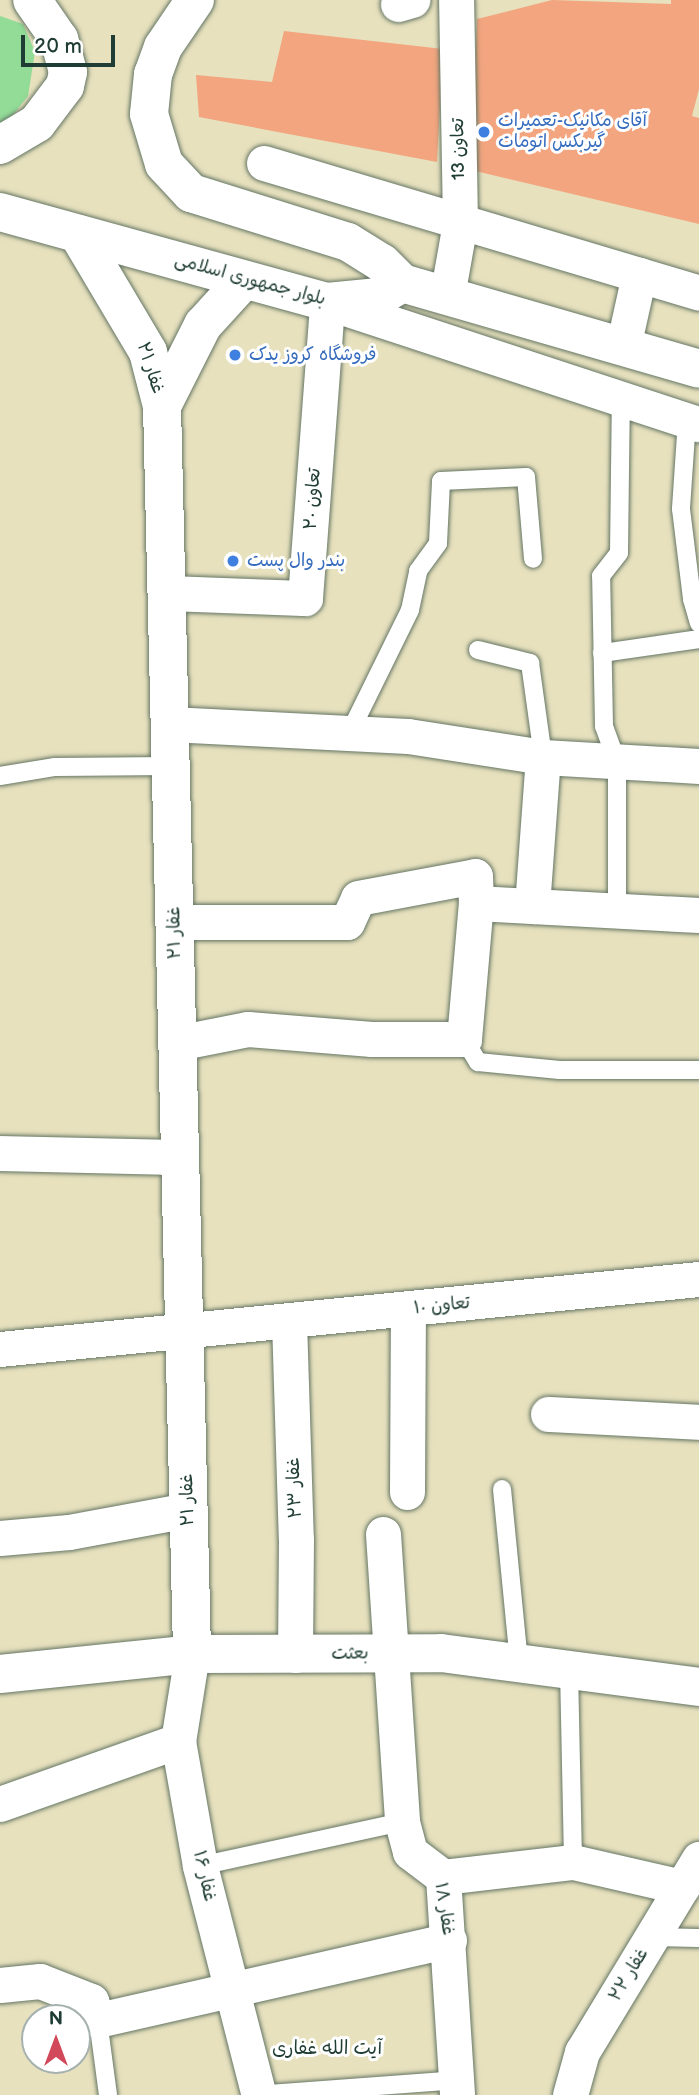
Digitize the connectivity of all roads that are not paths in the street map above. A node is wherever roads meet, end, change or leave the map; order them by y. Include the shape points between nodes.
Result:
1 (32, 0) edge
2 (195, 0) edge
3 (456, 0) edge
4 (0, 145) edge
5 (264, 163) dead end
6 (356, 188) junction
7 (0, 212) edge
8 (460, 223) junction
9 (78, 234) junction
10 (327, 234) junction
11 (639, 275) junction
12 (244, 280) junction
13 (402, 283) junction
14 (699, 293) edge
15 (447, 296) junction
16 (327, 302) junction
17 (623, 347) junction
18 (699, 369) edge
19 (621, 398) junction
20 (162, 406) junction
21 (693, 422) edge
22 (533, 559) dead end
23 (166, 593) junction
24 (699, 623) edge
25 (699, 639) edge
26 (478, 650) dead end
27 (603, 653) junction
28 (170, 724) junction
29 (348, 734) junction
30 (543, 757) junction
31 (617, 762) junction
32 (171, 766) junction
33 (699, 766) edge
34 (0, 775) edge
35 (476, 904) junction
36 (532, 906) junction
37 (617, 911) junction
38 (699, 915) edge
39 (175, 922) junction
40 (464, 1040) junction
41 (177, 1043) junction
42 (699, 1070) edge
43 (0, 1153) edge
44 (180, 1157) junction
45 (699, 1279) edge
46 (408, 1309) junction
47 (289, 1321) junction
48 (184, 1329) junction
49 (0, 1349) edge
50 (548, 1414) dead end
51 (699, 1422) edge
52 (502, 1489) dead end
53 (407, 1493) dead end
54 (188, 1510) junction
55 (383, 1534) dead end
56 (0, 1538) edge
57 (394, 1653) junction
58 (192, 1654) junction
59 (295, 1655) junction
60 (519, 1663) junction
61 (569, 1669) junction
62 (0, 1674) edge
63 (699, 1687) edge
64 (178, 1741) junction
65 (0, 1804) edge
66 (402, 1822) junction
67 (573, 1861) junction
68 (200, 1866) junction
69 (690, 1873) edge
70 (443, 1877) junction
71 (653, 1937) junction
72 (699, 1938) edge
73 (449, 1940) junction
74 (0, 1985) edge
75 (232, 1989) junction
76 (98, 2020) junction
77 (456, 2088) edge
78 (108, 2095) edge
79 (258, 2095) edge
80 (569, 2095) edge

1 - 4 street via 59,39 68,72 65,86 37,123
2 - 10 street via 163,47 153,74 149,114 164,164 191,193 210,202
3 - 8 street, تعاون 13
5 - 6 street
6 - 8 street
6 - 10 street
7 - 9 street, بلوار جمهوری اسلامی
8 - 11 street
8 - 15 street, تعاون 13
9 - 12 street, بلوار جمهوری اسلامی
9 - 20 street, غفار ۲۱ via 148,352
10 - 13 street via 365,251
11 - 14 street
11 - 17 street
12 - 16 street, بلوار جمهوری اسلامی
12 - 20 street via 204,325
13 - 15 street
13 - 16 street, بلوار جمهوری اسلامی via 379,297
15 - 17 street
16 - 19 street
16 - 23 street, تعاون ۲۰ via 305,598
17 - 18 street
19 - 21 street
19 - 27 lane via 619,553 601,576
20 - 23 street, غفار ۲۱
21 - 24 lane via 681,509
22 - 29 lane via 526,477 440,481 438,543 418,571 410,610
23 - 28 street, غفار ۲۱
25 - 27 lane
26 - 30 lane via 530,663
27 - 31 lane via 604,726
28 - 29 street
28 - 32 street, غفار ۲۱
29 - 30 street via 408,736
30 - 31 street
30 - 36 street
31 - 33 street
31 - 37 lane
32 - 34 lane via 55,767
32 - 39 street, غفار ۲۱
35 - 36 street
35 - 39 street via 475,876 358,898 347,922
35 - 40 street
36 - 37 street
37 - 38 street
39 - 41 street, غفار ۲۱
40 - 41 street via 372,1039 248,1029
40 - 42 lane via 478,1062 560,1070
41 - 44 street, غفار ۲۱
43 - 44 street
44 - 48 street, غفار ۲۱
45 - 46 street, تعاون ۱۰
46 - 47 street, تعاون ۱۰
46 - 53 street
47 - 48 street, تعاون ۱۰
47 - 59 street, غفار ۲۳
48 - 49 street, تعاون ۱۰
48 - 54 street, غفار ۲۱
50 - 51 street
52 - 60 lane
54 - 56 street via 69,1532
54 - 58 street, غفار ۲۱
55 - 57 street, غفار ۱۸
57 - 59 street, بعثت
57 - 60 street, بعثت via 440,1653
57 - 66 street, غفار ۱۸
58 - 59 street, بعثت
58 - 62 street, بعثت
58 - 64 street, غفار ۱۶
60 - 61 street, بعثت
61 - 63 street, بعثت
61 - 67 lane
64 - 65 street
64 - 68 street, غفار ۱۶
66 - 68 lane
66 - 70 street, غفار ۱۸ via 411,1852
67 - 69 street
67 - 70 street
68 - 75 street, غفار ۱۶
69 - 71 street, غفار ۲۲
70 - 73 street, غفار ۱۸
71 - 72 lane
71 - 80 street, غفار ۲۲ via 582,2052
73 - 75 street
73 - 77 street, غفار ۱۸
74 - 76 street via 40,1981 91,2001
75 - 76 street
75 - 79 street, غفار ۱۶
76 - 78 lane
77 - 79 lane

